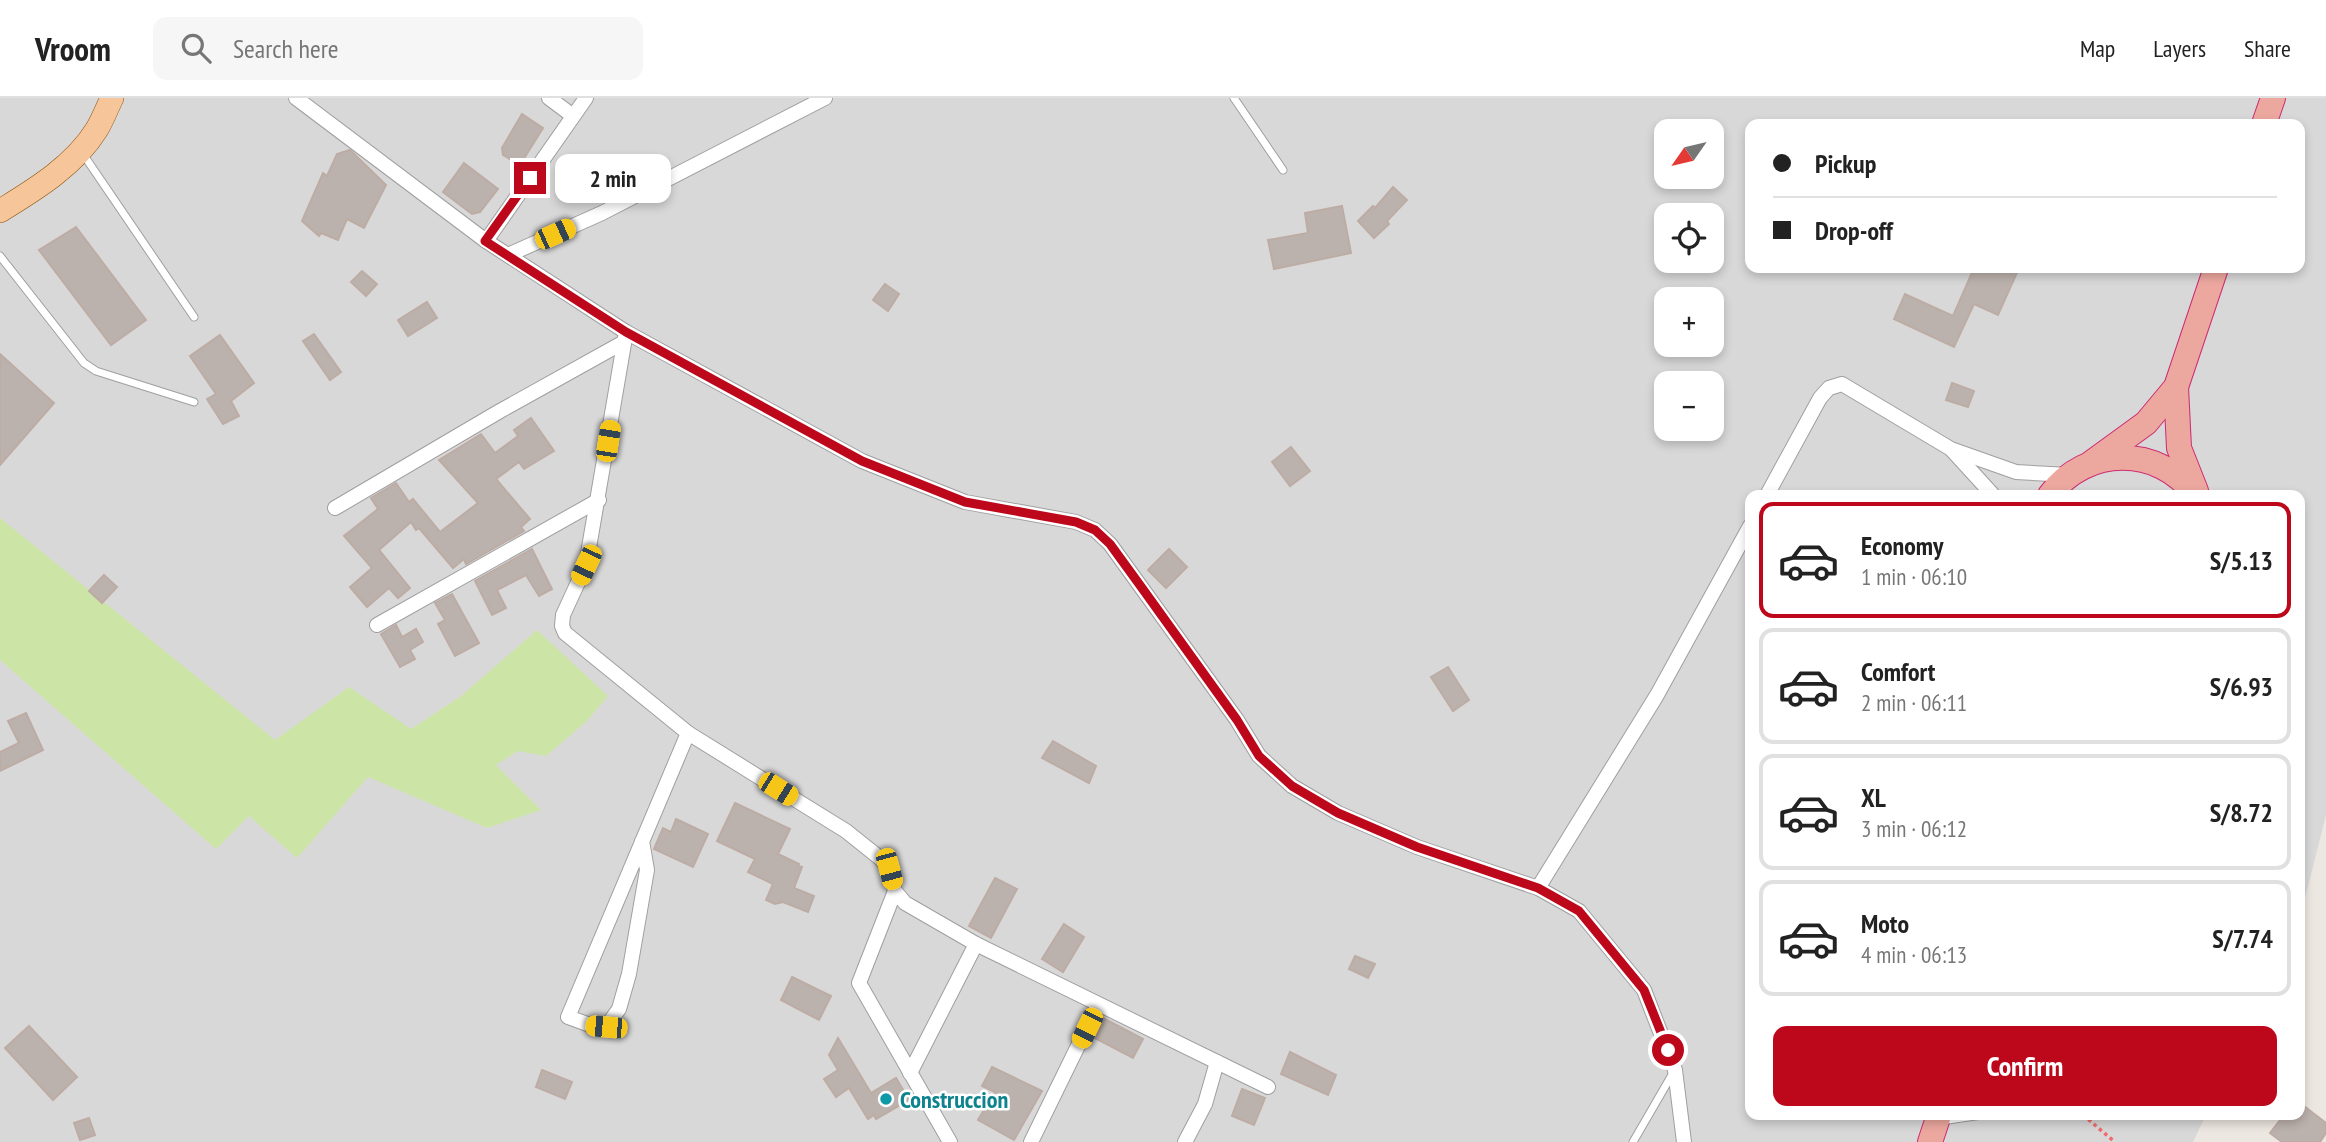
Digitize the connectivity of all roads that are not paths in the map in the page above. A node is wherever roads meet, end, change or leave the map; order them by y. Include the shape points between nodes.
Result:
1 (112, 98) edge
2 (296, 98) edge
3 (549, 98) edge
4 (586, 98) edge
5 (1234, 98) edge
6 (2273, 98) edge
7 (813, 100) edge
8 (315, 104) edge
9 (573, 116) junction
10 (2266, 119) edge
11 (81, 151) junction
12 (1283, 170) dead end
13 (0, 211) edge
14 (485, 241) junction
15 (508, 255) junction
16 (0, 256) edge
17 (2214, 273) edge
18 (194, 317) dead end
19 (625, 337) junction
20 (2176, 387) junction
21 (194, 402) dead end
22 (1951, 449) junction
23 (2091, 463) junction
24 (2069, 475) junction
25 (1770, 490) edge
26 (1988, 490) edge
27 (2055, 490) edge
28 (2191, 490) edge
29 (2194, 490) edge
30 (598, 499) junction
31 (335, 508) dead end
32 (1745, 535) edge
33 (377, 625) dead end
34 (688, 733) junction
35 (642, 841) junction
36 (1538, 888) junction
37 (895, 891) junction
38 (976, 944) junction
39 (1098, 1005) junction
40 (1217, 1062) junction
41 (1675, 1070) junction
42 (910, 1073) junction
43 (1268, 1087) dead end
44 (1961, 1120) edge
45 (1935, 1126) edge
46 (950, 1142) edge
47 (1031, 1142) edge
48 (1185, 1142) edge
49 (1633, 1142) edge
50 (1684, 1142) edge

1 - 11 main road
2 - 8 street
3 - 9 street
4 - 9 street
5 - 12 lane
6 - 10 highway
7 - 15 street via 602,213
8 - 14 street
9 - 14 street
11 - 13 main road via 32,192
11 - 18 lane
14 - 15 street
15 - 19 street
16 - 21 lane via 84,363 96,372
17 - 20 highway
19 - 30 street
19 - 31 street
19 - 36 street via 862,461 965,502 1076,522 1095,530 1118,555 1259,756 1292,786 1338,813 1417,847
20 - 23 highway via 2146,423
20 - 29 highway via 2179,448
22 - 24 street via 2016,472
22 - 25 street via 1847,386 1836,385 1820,398
22 - 26 street
23 - 24 highway
23 - 28 highway via 2116,457 2150,461 2179,477
24 - 27 highway
30 - 33 street
30 - 34 street via 586,565 562,626
32 - 36 street via 1657,695
34 - 35 street
34 - 37 street via 846,831 881,859
35 - 35 street via 568,1017 590,1025 606,1027 619,1009 626,986 647,870
36 - 41 street via 1579,911 1644,990
37 - 38 street via 905,903
37 - 42 street via 859,983
38 - 39 street
38 - 42 street
39 - 40 street
39 - 47 street
40 - 43 street
40 - 48 street via 1205,1104
41 - 49 lane
41 - 50 street
42 - 46 street
44 - 45 lane

